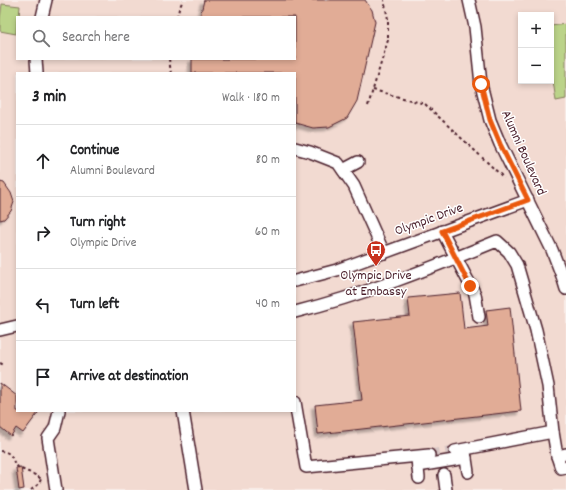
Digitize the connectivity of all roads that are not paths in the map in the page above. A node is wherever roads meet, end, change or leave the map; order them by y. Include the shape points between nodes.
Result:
1 (46, 0) edge
2 (468, 0) edge
3 (42, 16) edge
4 (36, 60) edge
5 (37, 72) edge
6 (296, 148) edge
7 (358, 162) dead end
8 (343, 170) junction
9 (528, 200) junction
10 (442, 231) junction
11 (384, 253) junction
12 (456, 258) junction
13 (296, 281) edge
14 (566, 289) edge
15 (296, 312) edge
16 (479, 317) dead end
17 (16, 326) edge
18 (0, 330) edge
19 (296, 408) edge
20 (59, 412) edge
21 (184, 412) edge
22 (553, 432) junction
23 (462, 453) junction
24 (429, 455) tunnel mouth
25 (562, 455) edge
26 (417, 461) junction
27 (566, 467) edge
28 (468, 472) dead end
29 (444, 475) dead end
30 (419, 478) dead end
31 (56, 490) edge
32 (196, 490) edge
33 (446, 490) edge

1 - 3 street
2 - 9 street, Alumni Boulevard via 475,27 481,84 490,120
4 - 5 street
6 - 8 street via 338,163
7 - 8 street
8 - 11 street via 354,186
9 - 10 street, Olympic Drive
9 - 14 street, Alumni Boulevard via 552,250
10 - 11 street, Olympic Drive
10 - 12 street
11 - 13 street, Olympic Drive via 337,270
12 - 15 street via 386,284
12 - 16 street via 475,294
12 - 22 street via 497,241 509,252 517,266 536,330 548,386
17 - 18 street
19 - 26 street via 306,467
20 - 31 street via 55,428 48,438
21 - 32 street
22 - 23 street
22 - 25 street
23 - 26 street
23 - 28 street
24 - 26 street
25 - 27 street via 561,468
26 - 30 street
29 - 33 street

